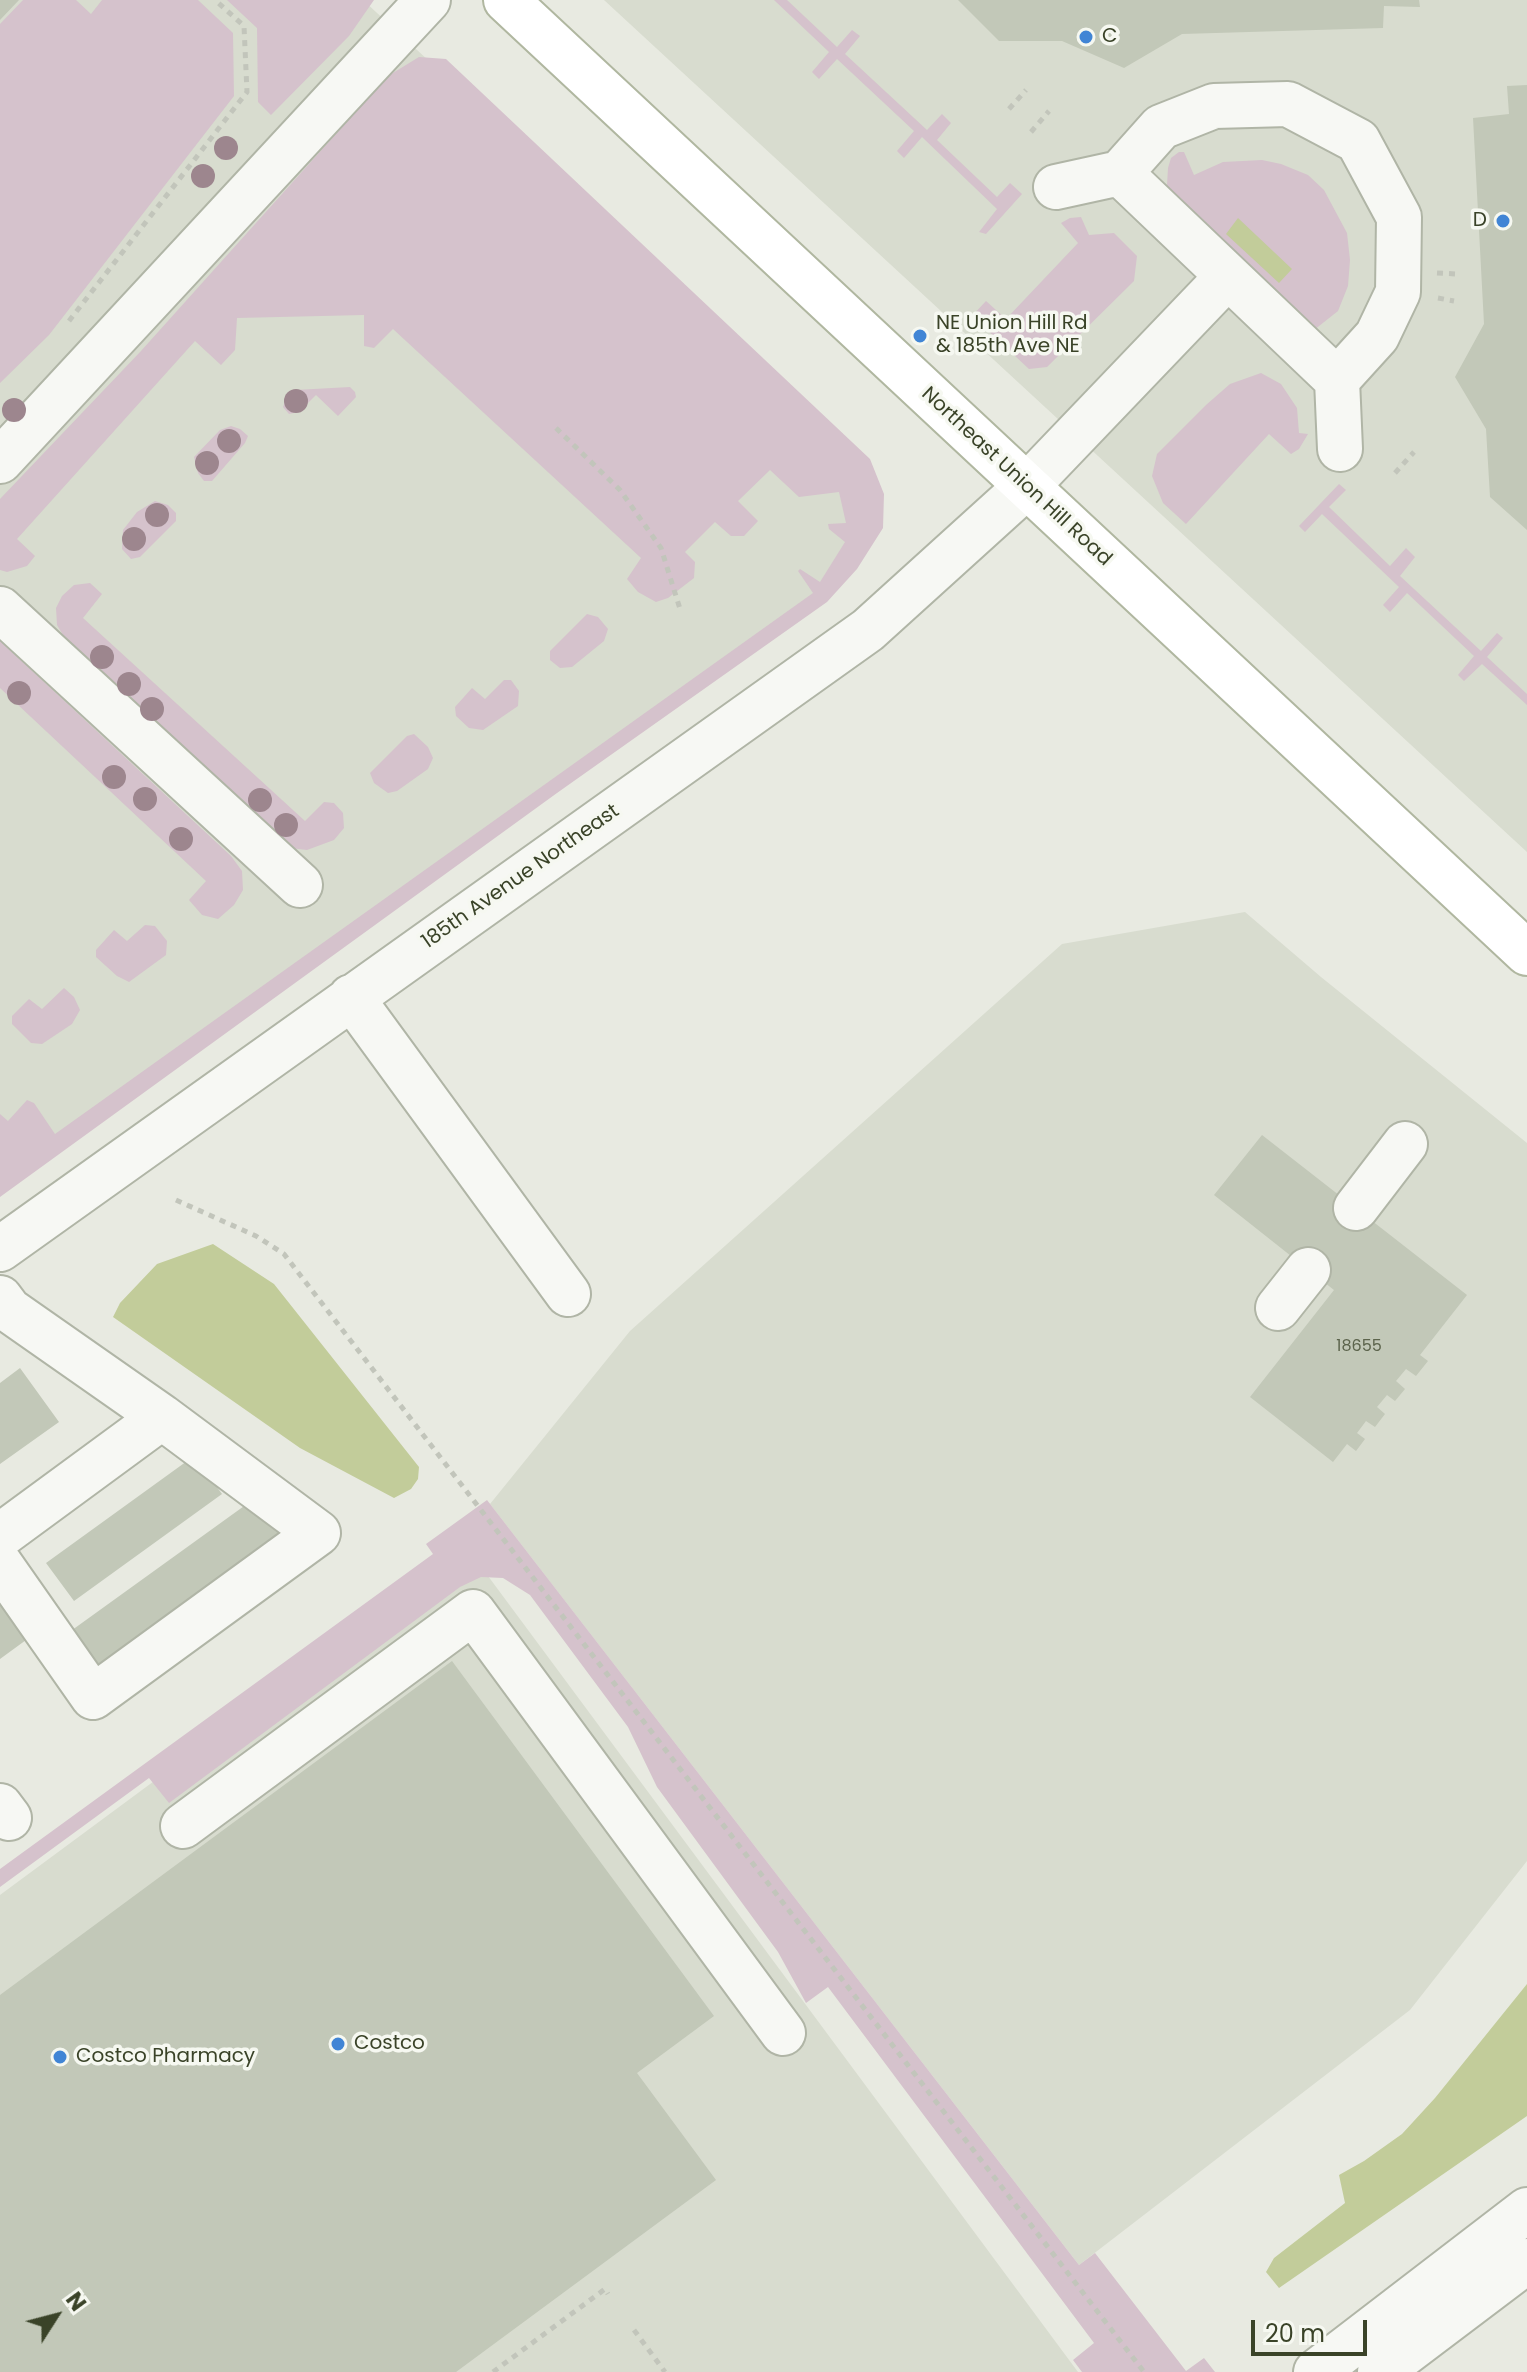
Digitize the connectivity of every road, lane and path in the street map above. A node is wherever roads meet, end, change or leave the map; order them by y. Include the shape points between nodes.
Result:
1 (215, 0) edge
2 (428, 0) edge
3 (506, 0) edge
4 (1026, 90) dead end
5 (1009, 109) dead end
6 (1049, 111) dead end
7 (1031, 132) dead end
8 (1120, 173) junction
9 (1056, 187) dead end
10 (1228, 276) junction
11 (64, 327) dead end
12 (1337, 380) junction
13 (556, 428) dead end
14 (1340, 449) dead end
15 (1414, 452) dead end
16 (0, 461) edge
17 (1395, 473) dead end
18 (1027, 486) junction
19 (0, 609) edge
20 (680, 609) dead end
21 (300, 885) dead end
22 (1527, 953) edge
23 (351, 997) junction
24 (1405, 1144) dead end
25 (176, 1200) dead end
26 (1356, 1208) dead end
27 (0, 1249) edge
28 (1308, 1270) dead end
29 (568, 1294) dead end
30 (0, 1298) edge
31 (1278, 1308) dead end
32 (162, 1417) junction
33 (0, 1536) edge
34 (0, 1564) edge
35 (183, 1826) dead end
36 (783, 2033) dead end
37 (1527, 2210) edge
38 (1527, 2261) edge
39 (608, 2294) dead end
40 (634, 2330) dead end
41 (493, 2372) edge
42 (665, 2372) edge
43 (1144, 2372) edge
44 (1316, 2372) edge
45 (1380, 2372) edge

1 - 11 path via 244,26 247,92
2 - 16 street
3 - 18 main road, Northeast Union Hill Road
4 - 5 path
6 - 7 path
8 - 9 street
8 - 10 street
8 - 12 street via 1161,127 1214,106 1288,104 1358,141 1399,217 1398,292 1377,336
10 - 12 street
10 - 18 street, 185th Avenue Northeast
12 - 14 street
13 - 20 path via 620,490 661,548
15 - 17 path
18 - 22 main road, Northeast Union Hill Road
18 - 23 street, 185th Avenue Northeast via 868,630
19 - 21 street
23 - 27 street, 185th Avenue Northeast
23 - 29 street
24 - 26 street
25 - 43 path via 284,1254
28 - 31 street
30 - 32 street via 9,1310
32 - 33 street
32 - 34 street via 318,1533 93,1697
35 - 36 street via 473,1612
37 - 44 street
38 - 45 street
39 - 41 path via 605,2289
40 - 42 path

